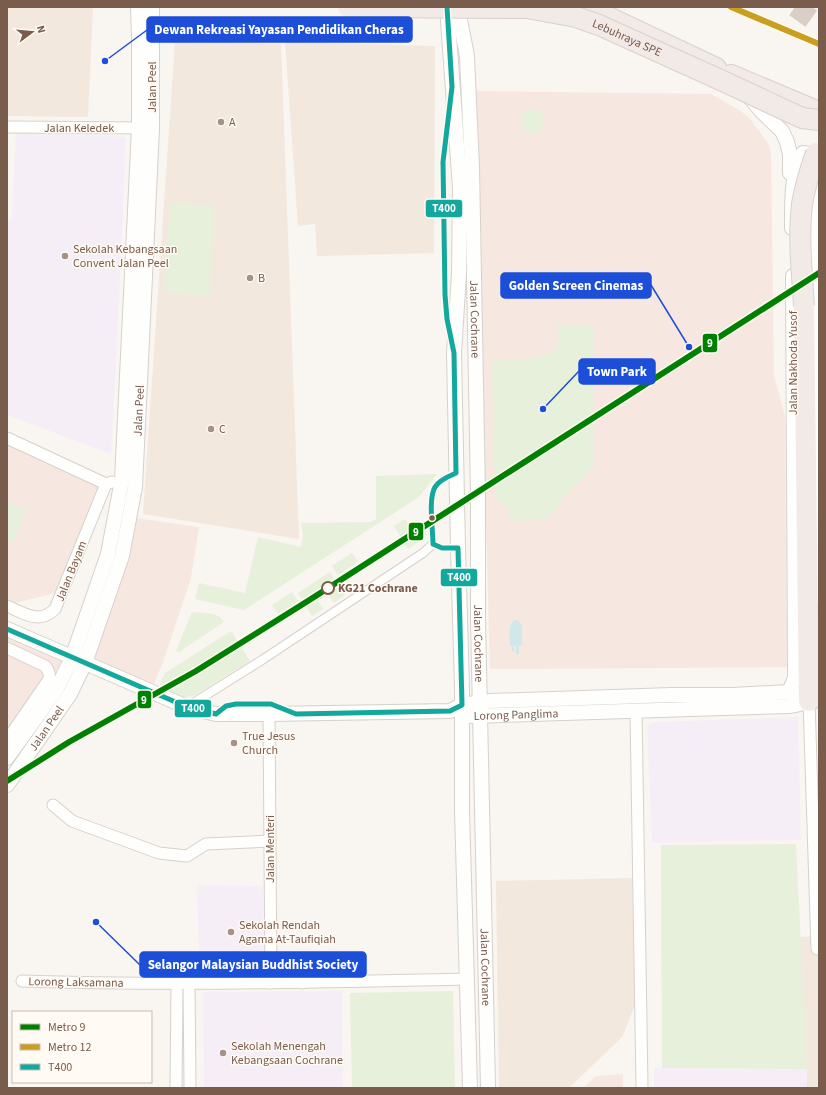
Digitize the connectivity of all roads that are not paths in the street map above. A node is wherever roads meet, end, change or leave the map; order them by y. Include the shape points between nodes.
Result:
1 (348, 7) edge
2 (447, 7) edge
3 (459, 7) edge
4 (567, 7) edge
5 (579, 7) edge
6 (138, 11) edge
7 (152, 11) edge
8 (735, 81) junction
9 (812, 118) edge
10 (7, 127) edge
11 (145, 128) junction
12 (819, 128) edge
13 (819, 146) edge
14 (792, 204) junction
15 (816, 233) edge
16 (793, 283) junction
17 (815, 283) junction
18 (7, 438) edge
19 (122, 480) junction
20 (106, 484) junction
21 (433, 544) dead end
22 (819, 596) edge
23 (7, 606) edge
24 (7, 629) edge
25 (7, 648) edge
26 (53, 649) junction
27 (78, 660) junction
28 (61, 679) junction
29 (819, 681) edge
30 (791, 689) junction
31 (808, 701) junction
32 (187, 707) junction
33 (480, 709) junction
34 (636, 710) junction
35 (458, 711) junction
36 (269, 714) junction
37 (23, 736) junction
38 (7, 740) edge
39 (34, 745) junction
40 (7, 758) edge
41 (7, 785) edge
42 (53, 805) dead end
43 (270, 841) junction
44 (817, 949) dead end
45 (271, 953) junction
46 (466, 979) junction
47 (22, 981) dead end
48 (271, 983) junction
49 (302, 983) junction
50 (177, 984) junction
51 (189, 984) junction
52 (176, 1088) edge
53 (190, 1088) edge
54 (470, 1088) edge
55 (488, 1088) edge
56 (642, 1088) edge

1 - 9 highway, Lebuhraya SPE, bridge via 527,8 576,17
2 - 35 street, Jalan Cochrane via 460,188 459,274 454,353
3 - 33 street, Jalan Cochrane via 467,56 472,167
4 - 8 highway via 637,32
5 - 8 highway, Lebuhraya SPE via 604,15
6 - 7 street
6 - 11 street, Jalan Peel
7 - 11 street, Jalan Peel
8 - 9 highway, bridge
8 - 14 street, bridge via 782,131 790,154
9 - 12 highway, Lebuhraya SPE
10 - 11 street, Jalan Keledek
11 - 19 street, Jalan Peel
11 - 27 street, Jalan Peel via 135,487 122,556
13 - 31 highway, bridge via 806,184 800,232 804,306
14 - 15 street, Jalan Nakhoda Yusof via 798,159 803,153 809,154 812,160
14 - 16 street, Jalan Nakhoda Yusof
15 - 17 street, Jalan Nakhoda Yusof
16 - 17 street via 798,274 807,273 812,276
16 - 30 street, Jalan Nakhoda Yusof via 795,678
17 - 22 street, Jalan Nakhoda Yusof
18 - 20 street
19 - 20 street
19 - 27 street, Jalan Peel via 108,554
20 - 23 street, Jalan Bayam via 54,610 48,616 34,618
21 - 32 street via 262,660
24 - 26 street, Lorong Panglima
25 - 38 street via 45,666 50,675
26 - 27 street, Lorong Panglima
26 - 28 street via 62,668
27 - 28 street, Jalan Peel
27 - 32 street, Lorong Panglima
27 - 39 street, Jalan Peel via 70,694
28 - 37 street, Jalan Peel
29 - 31 street via 816,692
30 - 31 street
30 - 33 street, Lorong Panglima
31 - 34 street, Lorong Panglima via 789,706
31 - 44 street
32 - 36 street, Lorong Panglima via 216,714
33 - 34 street, Lorong Panglima
33 - 35 street, Lorong Panglima
33 - 55 street, Jalan Cochrane
34 - 56 street
35 - 36 street, Lorong Panglima
35 - 46 street, Jalan Cochrane
36 - 43 street, Jalan Menteri
37 - 39 street
37 - 40 street, Jalan Peel
39 - 41 street, Jalan Peel
42 - 43 street via 72,821 159,853 187,856 206,844
43 - 45 street, Jalan Menteri
45 - 48 street, Jalan Menteri
45 - 49 street via 291,977
46 - 49 street, Lorong Laksamana
46 - 54 street, Jalan Cochrane
47 - 50 street, Lorong Laksamana
48 - 49 street, Lorong Laksamana
48 - 51 street, Lorong Laksamana
50 - 51 street, Lorong Laksamana
50 - 52 street
51 - 53 street

